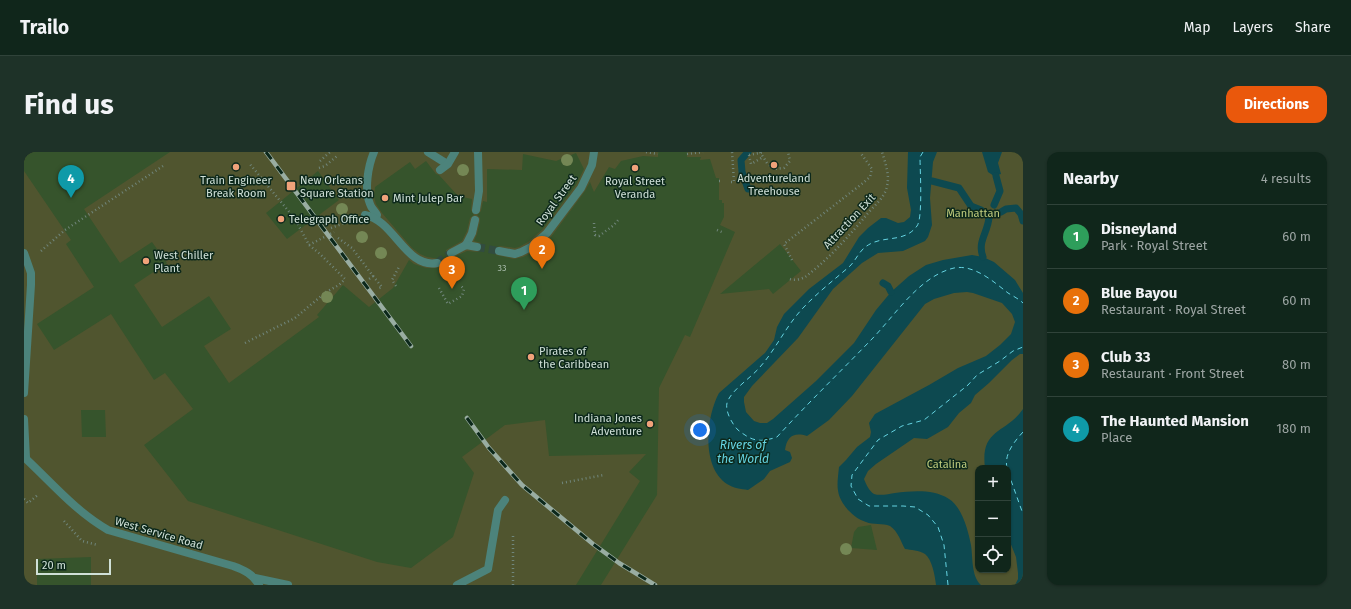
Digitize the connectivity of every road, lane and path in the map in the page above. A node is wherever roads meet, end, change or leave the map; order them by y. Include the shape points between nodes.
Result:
1 (330, 152) edge
2 (374, 152) edge
3 (428, 152) edge
4 (455, 152) edge
5 (478, 152) edge
6 (594, 152) edge
7 (646, 152) edge
8 (704, 152) edge
9 (732, 152) edge
10 (760, 152) edge
11 (764, 152) edge
12 (788, 152) edge
13 (860, 152) edge
14 (882, 152) edge
15 (658, 154) dead end
16 (688, 154) dead end
17 (337, 156) dead end
18 (763, 157) junction
19 (320, 161) dead end
20 (249, 163) dead end
21 (163, 166) dead end
22 (319, 168) dead end
23 (731, 182) dead end
24 (476, 210) dead end
25 (365, 216) dead end
26 (376, 218) junction
27 (619, 219) dead end
28 (475, 220) dead end
29 (594, 223) dead end
30 (338, 226) dead end
31 (331, 228) dead end
32 (717, 230) dead end
33 (334, 232) dead end
34 (724, 233) dead end
35 (338, 238) dead end
36 (309, 245) junction
37 (466, 245) junction
38 (477, 247) tunnel mouth
39 (499, 251) tunnel mouth
40 (794, 252) dead end
41 (24, 253) edge
42 (452, 253) tunnel mouth
43 (409, 254) junction
44 (791, 254) dead end
45 (792, 260) dead end
46 (28, 262) junction
47 (437, 263) dead end
48 (373, 276) junction
49 (369, 279) dead end
50 (790, 279) dead end
51 (460, 285) dead end
52 (396, 286) dead end
53 (439, 288) dead end
54 (377, 290) dead end
55 (245, 343) dead end
56 (24, 393) edge
57 (24, 419) edge
58 (25, 458) edge
59 (604, 474) dead end
60 (562, 483) dead end
61 (38, 494) dead end
62 (24, 499) edge
63 (505, 500) dead end
64 (513, 553) dead end
65 (257, 582) edge
66 (288, 585) edge
67 (457, 585) edge
68 (513, 585) edge

1 - 19 path
2 - 26 street via 367,193
3 - 4 street via 442,166 448,164
5 - 24 street via 479,190
6 - 39 street, Royal Street via 592,165 581,188 547,233 531,248 521,252 515,254
7 - 15 path
8 - 16 path
9 - 23 path via 734,182
10 - 18 path
11 - 18 path, bridge via 749,155 751,164
12 - 18 path via 790,161 784,168 774,169
13 - 45 path via 872,169 870,177 784,244
14 - 50 path, Attraction Exit via 888,185 877,205 834,251 804,277
17 - 22 path
20 - 36 path via 295,219
21 - 46 path via 66,230
25 - 26 street
26 - 43 street
27 - 29 path via 599,236 595,235
28 - 37 street
30 - 31 path
32 - 34 path
33 - 36 path
35 - 48 path via 352,248
36 - 55 path via 345,279 295,318
37 - 38 street
37 - 42 street
40 - 44 path
41 - 46 street
43 - 47 street via 425,262
43 - 52 path via 392,280
46 - 56 street via 32,285
48 - 49 path
48 - 54 path via 382,287
51 - 53 path via 464,289 462,296 448,304
57 - 58 street
58 - 65 street, West Service Road via 76,508 108,530 233,566 246,571
59 - 60 path
61 - 62 path via 28,503
63 - 67 street via 498,510 488,569
64 - 68 path
65 - 66 street, West Service Road

